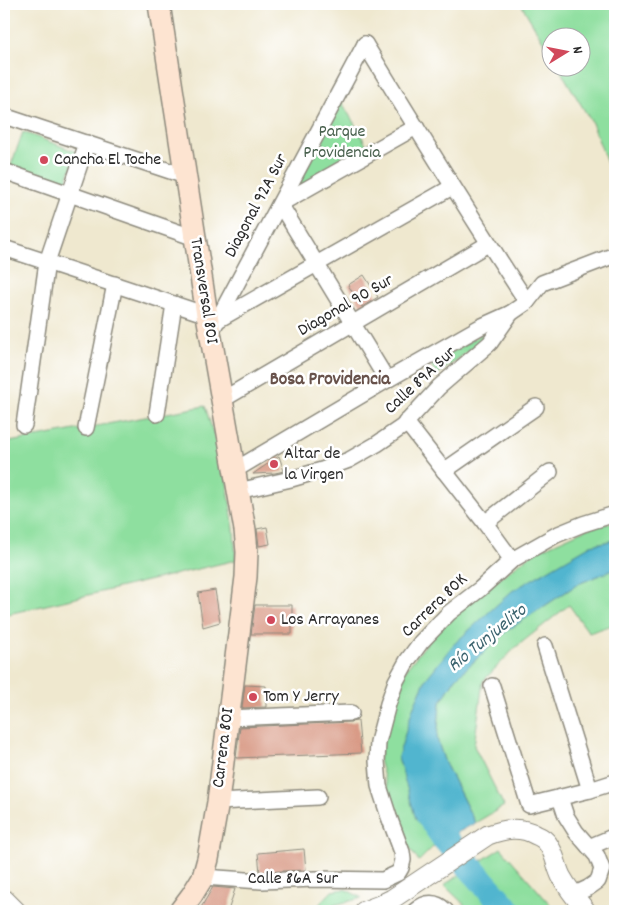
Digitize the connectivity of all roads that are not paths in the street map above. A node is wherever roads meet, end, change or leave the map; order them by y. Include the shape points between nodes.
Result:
1 (159, 4) edge
2 (4, 116) edge
3 (416, 127) junction
4 (87, 143) junction
5 (4, 171) edge
6 (185, 176) junction
7 (452, 187) junction
8 (69, 194) junction
9 (280, 204) junction
10 (195, 238) junction
11 (488, 244) junction
12 (4, 248) edge
13 (615, 255) edge
14 (47, 262) junction
15 (316, 264) junction
16 (115, 284) junction
17 (527, 302) junction
18 (174, 304) junction
19 (511, 314) junction
20 (212, 323) junction
21 (353, 323) junction
22 (387, 380) junction
23 (222, 400) junction
24 (536, 407) dead end
25 (157, 414) dead end
26 (406, 422) junction
27 (24, 425) dead end
28 (86, 428) dead end
29 (235, 470) junction
30 (444, 471) junction
31 (550, 472) dead end
32 (238, 491) junction
33 (615, 514) edge
34 (485, 523) junction
35 (512, 560) junction
36 (246, 577) joint
37 (545, 646) dead end
38 (492, 686) dead end
39 (351, 713) dead end
40 (228, 718) junction
41 (615, 782) edge
42 (590, 790) junction
43 (318, 797) dead end
44 (560, 798) junction
45 (218, 802) junction
46 (615, 836) edge
47 (589, 847) junction
48 (204, 877) junction
49 (383, 880) joint
50 (573, 895) junction
51 (4, 899) edge
52 (444, 909) edge
53 (16, 911) edge
54 (180, 911) edge
55 (364, 911) edge
56 (415, 911) edge
57 (586, 911) edge

1 - 6 main road, Transversal 80I
2 - 4 street
3 - 7 street
3 - 9 street
3 - 9 street, Diagonal 92A Sur via 365,44
4 - 6 street
4 - 8 street
5 - 8 street
6 - 10 main road, Transversal 80I
7 - 11 street
7 - 15 street
8 - 10 street
8 - 14 street
9 - 15 street
9 - 20 street, Diagonal 92A Sur
10 - 20 main road, Transversal 80I
11 - 17 street
11 - 21 street, Diagonal 90 Sur
12 - 14 street
13 - 17 street, Calle 89A Sur via 542,282
14 - 16 street
14 - 27 street
15 - 20 street
15 - 21 street
16 - 18 street
16 - 28 street
17 - 19 street, Calle 89A Sur
18 - 20 street
18 - 25 street
19 - 22 street via 480,327
19 - 26 street, Calle 89A Sur via 490,343 439,387
20 - 23 main road, Transversal 80I
21 - 22 street
21 - 23 street, Diagonal 90 Sur
22 - 29 street
23 - 29 main road, Transversal 80I
24 - 30 street
26 - 30 street
26 - 32 street, Calle 89A Sur via 349,460 291,479
29 - 32 main road, Transversal 80I
30 - 34 street
31 - 34 street
32 - 36 main road, Transversal 80I via 247,541
33 - 35 street, Carrera 80K via 556,535
34 - 35 street
35 - 49 street, Carrera 80K via 421,642 396,681 378,742 376,761 380,786 403,860 398,873
36 - 40 main road, Carrera 80I
37 - 42 street
38 - 44 street via 529,805
39 - 40 street
40 - 45 main road, Carrera 80I
41 - 42 street
42 - 44 street
43 - 45 street
44 - 47 street via 566,816
45 - 48 main road, Carrera 80I
46 - 47 street
47 - 50 street via 602,869 598,881
48 - 49 street, Calle 86A Sur via 261,881
48 - 54 main road, Carrera 80I
50 - 55 street via 560,875 549,844 525,829 513,828 488,835 392,899
50 - 57 street
51 - 53 street
52 - 56 street via 431,903

